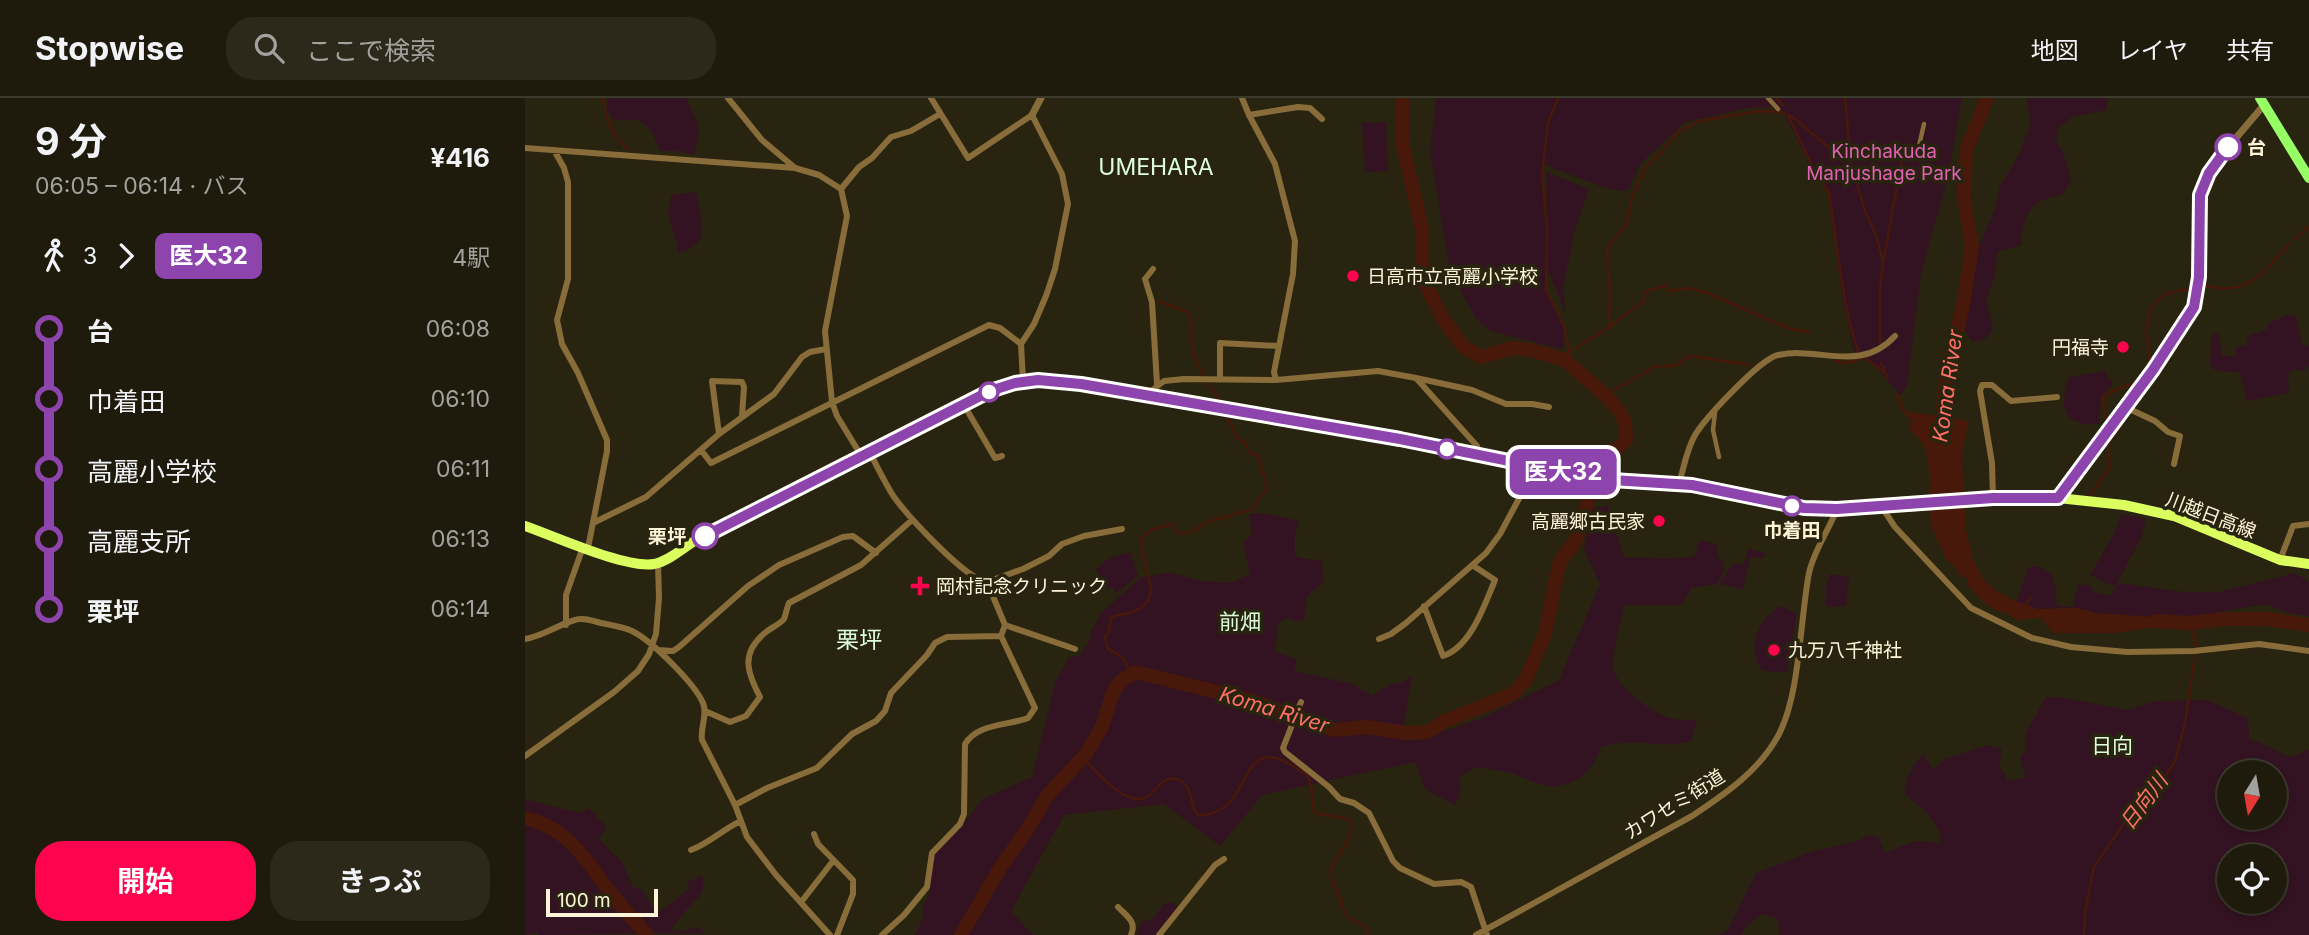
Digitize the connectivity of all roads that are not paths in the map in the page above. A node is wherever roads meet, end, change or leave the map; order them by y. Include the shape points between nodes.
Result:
1 (729, 98) edge
2 (931, 98) edge
3 (1041, 98) edge
4 (1243, 98) edge
5 (1768, 98) edge
6 (2265, 100) edge
7 (1777, 109) dead end
8 (940, 114) junction
9 (1033, 115) junction
10 (1249, 115) junction
11 (1322, 120) dead end
12 (1924, 124) dead end
13 (525, 148) edge
14 (554, 150) junction
15 (1918, 150) dead end
16 (795, 168) junction
17 (2309, 178) edge
18 (841, 189) junction
19 (1153, 269) dead end
20 (1895, 336) dead end
21 (1021, 344) junction
22 (1278, 346) junction
23 (826, 349) junction
24 (1416, 378) junction
25 (1220, 379) junction
26 (1276, 380) junction
27 (1023, 381) junction
28 (1157, 384) junction
29 (1146, 395) junction
30 (2057, 397) dead end
31 (832, 402) junction
32 (964, 405) junction
33 (1549, 407) dead end
34 (2126, 407) junction
35 (1715, 412) junction
36 (742, 416) junction
37 (719, 434) junction
38 (701, 450) junction
39 (866, 455) junction
40 (1002, 456) dead end
41 (1480, 456) junction
42 (1719, 457) dead end
43 (2175, 464) dead end
44 (1536, 467) junction
45 (1679, 484) junction
46 (1993, 498) junction
47 (2058, 498) junction
48 (1881, 506) junction
49 (1837, 509) junction
50 (912, 520) junction
51 (593, 523) junction
52 (2309, 524) edge
53 (525, 526) edge
54 (1122, 529) dead end
55 (585, 547) junction
56 (876, 553) junction
57 (2280, 560) junction
58 (658, 563) junction
59 (2309, 564) edge
60 (1472, 565) junction
61 (987, 582) junction
62 (1424, 606) junction
63 (566, 625) junction
64 (1005, 625) junction
65 (1001, 636) junction
66 (525, 639) edge
67 (1379, 639) dead end
68 (655, 648) junction
69 (1075, 649) dead end
70 (2309, 651) edge
71 (1301, 702) dead end
72 (705, 711) junction
73 (525, 757) edge
74 (735, 805) junction
75 (741, 821) junction
76 (814, 834) dead end
77 (691, 850) dead end
78 (1224, 859) dead end
79 (834, 861) junction
80 (802, 901) junction
81 (1118, 906) dead end
82 (1486, 932) edge
83 (830, 935) edge
84 (837, 935) edge
85 (883, 935) edge
86 (1131, 935) edge
87 (1159, 935) edge
88 (1476, 935) edge

1 - 16 street via 762,140
2 - 8 street
3 - 9 street
4 - 10 street
5 - 7 street
6 - 17 highway
6 - 34 street via 2204,182 2194,307
8 - 9 street via 968,158
8 - 18 street via 891,137
9 - 21 street via 1062,174 1068,204 1046,296
10 - 11 street via 1298,107 1310,108
10 - 22 street via 1275,164 1295,242
12 - 15 street
13 - 14 street
14 - 16 street
14 - 51 street via 568,182 568,279 557,320 562,344 607,440
16 - 18 street via 819,175
18 - 23 street via 847,216 825,331
19 - 28 street via 1145,279 1152,302
20 - 35 street via 1875,352 1860,356 1775,356 1756,368
21 - 27 street
21 - 31 street via 989,325
22 - 25 street via 1220,343
22 - 26 street
23 - 31 street
23 - 36 street via 802,358 774,394
24 - 26 street via 1378,371
24 - 33 street via 1472,390 1506,404
24 - 41 street via 1477,446
25 - 26 street
25 - 28 street
27 - 29 main road via 1046,380
27 - 32 main road
28 - 29 street
29 - 41 main road
30 - 46 street via 2011,401 1992,385 1982,386
31 - 38 street via 711,463
31 - 39 street
32 - 39 main road
32 - 40 street via 995,458
34 - 43 street via 2180,436
34 - 47 street
35 - 42 street via 1713,430
35 - 45 street via 1695,435
36 - 37 street
36 - 37 street via 742,382 712,381
37 - 38 street
38 - 51 street via 646,497
39 - 50 street
39 - 58 main road
41 - 44 main road
44 - 45 main road, 川越日高線 via 1612,480
44 - 60 street via 1500,534
45 - 49 main road, 川越日高線 via 1792,506
46 - 47 main road, 川越日高線
46 - 48 main road, 川越日高線
47 - 57 main road, 川越日高線 via 2174,516
48 - 49 main road, 川越日高線
48 - 70 street via 1971,608 2032,638 2127,652 2259,644
49 - 82 street, カワセミ街道 via 1809,572 1785,720 1759,763 1692,816
50 - 56 street
50 - 61 street via 973,577
51 - 55 street
52 - 57 street via 2293,526
53 - 55 main road
54 - 61 street via 1062,544 1049,556
55 - 58 main road via 627,562
55 - 63 street via 566,595
56 - 68 street via 853,536 843,537 779,565 673,651
56 - 72 street via 845,575 789,603 783,619 758,639 747,666 759,697 746,716 730,722
57 - 59 main road, 川越日高線
58 - 68 street
60 - 62 street
60 - 62 street via 1495,580 1474,628 1451,654 1443,656
61 - 64 street
62 - 67 street
63 - 66 street
63 - 68 street via 584,619 605,624 632,631
64 - 65 street
64 - 69 street
65 - 74 street via 947,637 935,643 891,692 881,717 852,734 817,768
65 - 85 street via 1035,708 1028,718 975,732 969,738 960,824 932,853 927,887
68 - 72 street via 694,688
68 - 73 street via 614,692
71 - 82 street via 1285,752 1340,799 1369,813 1400,868 1434,884 1461,882 1471,887
72 - 74 street via 702,740
74 - 75 street
75 - 77 street
75 - 80 street via 769,867
76 - 79 street
78 - 87 street
79 - 80 street
79 - 84 street via 854,886
80 - 83 street
81 - 86 street via 1133,922
82 - 88 street, カワセミ街道

